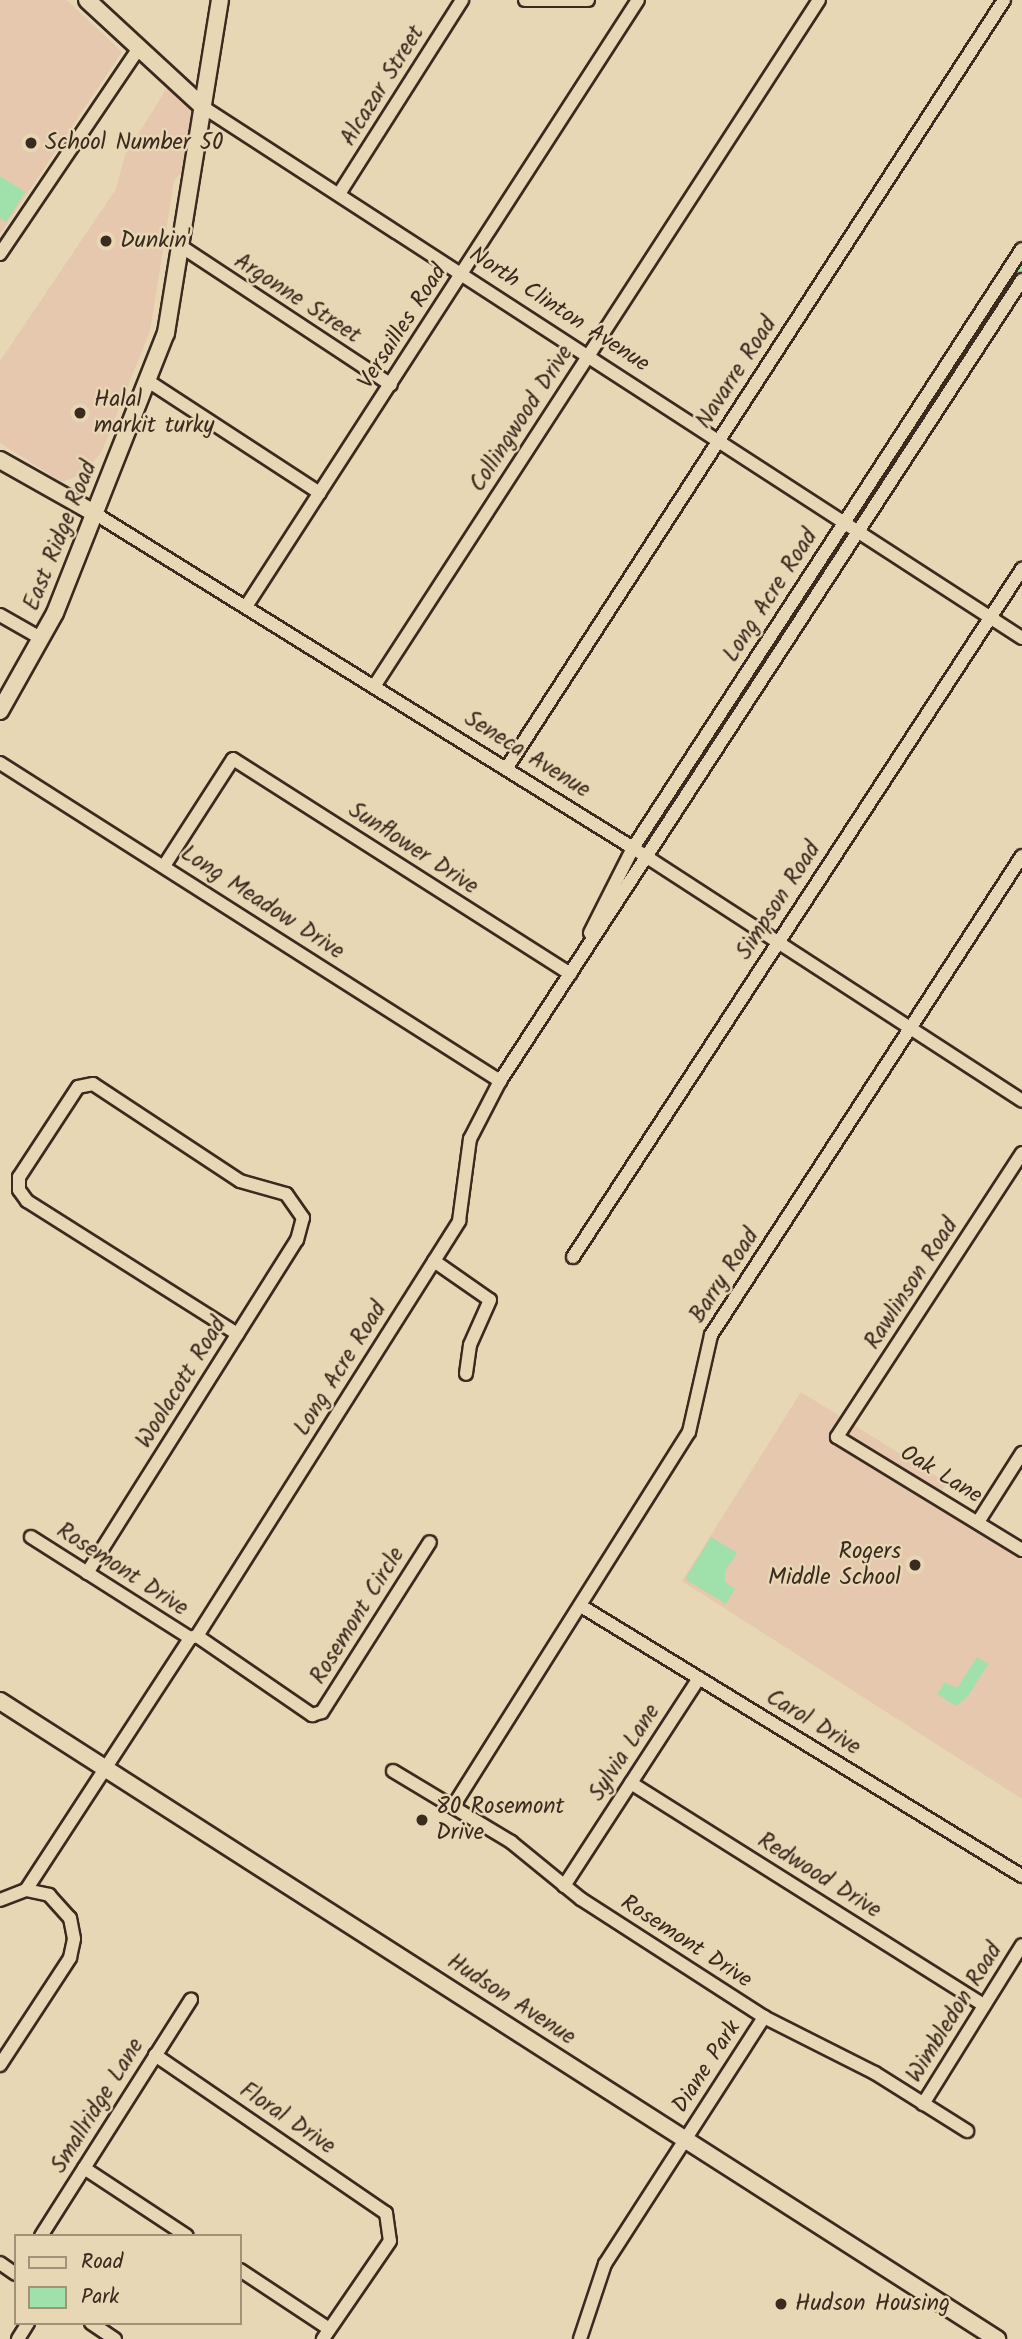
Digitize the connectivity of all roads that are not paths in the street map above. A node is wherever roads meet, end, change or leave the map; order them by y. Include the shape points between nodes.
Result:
1 (87, 0) edge
2 (220, 0) edge
3 (462, 0) edge
4 (525, 0) edge
5 (588, 0) edge
6 (638, 0) edge
7 (819, 0) edge
8 (1004, 0) edge
9 (139, 48) junction
10 (203, 107) junction
11 (339, 194) junction
12 (182, 247) junction
13 (1022, 249) edge
14 (0, 254) edge
15 (462, 274) junction
16 (1022, 280) edge
17 (589, 355) junction
18 (148, 381) junction
19 (391, 385) junction
20 (719, 441) junction
21 (0, 460) edge
22 (320, 493) junction
23 (94, 513) junction
24 (845, 522) junction
25 (859, 531) junction
26 (1022, 569) edge
27 (247, 605) junction
28 (0, 615) edge
29 (990, 618) junction
30 (1022, 638) edge
31 (42, 639) junction
32 (375, 685) junction
33 (0, 711) edge
34 (0, 763) edge
35 (506, 769) junction
36 (640, 852) junction
37 (1022, 856) edge
38 (164, 866) junction
39 (778, 942) junction
40 (570, 974) junction
41 (911, 1028) junction
42 (500, 1081) junction
43 (1022, 1101) edge
44 (1022, 1153) edge
45 (573, 1257) dead end
46 (434, 1261) junction
47 (237, 1334) junction
48 (466, 1374) dead end
49 (837, 1437) joint
50 (1022, 1453) edge
51 (978, 1522) junction
52 (31, 1537) dead end
53 (430, 1542) dead end
54 (1022, 1550) edge
55 (87, 1573) junction
56 (581, 1606) junction
57 (193, 1637) junction
58 (699, 1678) junction
59 (0, 1701) edge
60 (322, 1712) joint
61 (105, 1768) junction
62 (393, 1771) dead end
63 (631, 1783) junction
64 (454, 1805) junction
65 (1022, 1876) edge
66 (564, 1886) junction
67 (26, 1890) junction
68 (0, 1900) edge
69 (1022, 1945) edge
70 (191, 2000) dead end
71 (984, 2005) junction
72 (764, 2017) junction
73 (155, 2056) junction
74 (0, 2065) edge
75 (923, 2104) junction
76 (967, 2131) dead end
77 (686, 2140) junction
78 (84, 2168) junction
79 (42, 2234) edge
80 (184, 2234) edge
81 (242, 2271) edge
82 (94, 2325) edge
83 (326, 2334) edge
84 (115, 2339) edge
85 (580, 2339) edge
86 (997, 2339) edge

1 - 9 main road, North Clinton Avenue
2 - 10 main road, East Ridge Road
3 - 11 street, Alcazar Street
4 - 5 street
6 - 15 street, Versailles Road
7 - 17 street, Collingwood Drive
8 - 20 street, Navarre Road
9 - 10 main road, North Clinton Avenue
9 - 14 street
10 - 11 street, North Clinton Avenue
10 - 12 main road, East Ridge Road
11 - 15 street, North Clinton Avenue
12 - 18 main road, East Ridge Road via 168,324
12 - 19 street, Argonne Street
13 - 24 street, Long Acre Road
15 - 17 street, North Clinton Avenue
15 - 19 street, Versailles Road
16 - 25 street, Long Acre Road
17 - 20 street, North Clinton Avenue
17 - 32 street, Collingwood Drive
18 - 22 street
18 - 23 main road, East Ridge Road
19 - 22 street, Versailles Road
20 - 24 street, North Clinton Avenue
20 - 35 street, Navarre Road
21 - 23 main road, Seneca Avenue
22 - 27 street, Versailles Road
23 - 27 street, Seneca Avenue
23 - 31 main road, East Ridge Road
24 - 25 street, North Clinton Avenue
24 - 36 street, Long Acre Road
25 - 29 street, North Clinton Avenue
25 - 36 street, Long Acre Road
26 - 29 street, Simpson Road
27 - 32 street, Seneca Avenue
28 - 31 street
29 - 30 street, North Clinton Avenue
29 - 39 street, Simpson Road
31 - 33 main road, East Ridge Road
32 - 35 street, Seneca Avenue
34 - 38 street, Long Meadow Drive
35 - 36 street, Seneca Avenue
36 - 39 street, Seneca Avenue
36 - 40 street, Long Acre Road
37 - 41 street, Barry Road
38 - 40 street, Sunflower Drive via 233,759
38 - 42 street, Long Meadow Drive
39 - 41 street, Seneca Avenue
39 - 45 street, Simpson Road
40 - 42 street, Long Acre Road
41 - 43 street, Seneca Avenue
41 - 56 street, Barry Road via 711,1335 694,1424
42 - 46 street, Long Acre Road via 470,1139 463,1209
44 - 49 street, Rawlinson Road
46 - 48 street via 490,1300 470,1345
46 - 57 street, Long Acre Road
47 - 47 street, Woolacott Road via 297,1240 301,1212 286,1194 240,1181 93,1084 70,1095 19,1177 27,1201
47 - 55 street, Woolacott Road
49 - 51 street, Oak Lane
50 - 51 street
51 - 54 street, Oak Lane
52 - 55 street, Rosemont Drive
53 - 60 street, Rosemont Circle
55 - 57 street, Rosemont Drive
56 - 58 street, Carol Drive
56 - 64 street, Barry Road
57 - 60 street, Rosemont Drive via 312,1716
57 - 61 street, Long Acre Road
58 - 63 street, Sylvia Lane
58 - 65 street, Carol Drive
59 - 61 main road, Hudson Avenue
61 - 67 street, Long Acre Road
61 - 77 main road, Hudson Avenue
62 - 64 street, Rosemont Drive
63 - 66 street, Sylvia Lane
63 - 71 street, Redwood Drive
64 - 66 street, Rosemont Drive
66 - 72 street, Rosemont Drive
67 - 68 street
67 - 74 street via 49,1895 66,1910 72,1949
69 - 71 street, Wimbledon Road
70 - 73 street, Smallridge Lane
71 - 75 street, Wimbledon Road
72 - 75 street, Rosemont Drive
72 - 77 street, Diane Park
73 - 78 street, Smallridge Lane
73 - 83 street, Floral Drive via 370,2200 391,2223 390,2241
75 - 76 street, Rosemont Drive
77 - 85 street, Diane Park via 605,2264
77 - 86 main road, Hudson Avenue
78 - 79 street, Smallridge Lane
78 - 80 street
81 - 83 street
82 - 84 street

